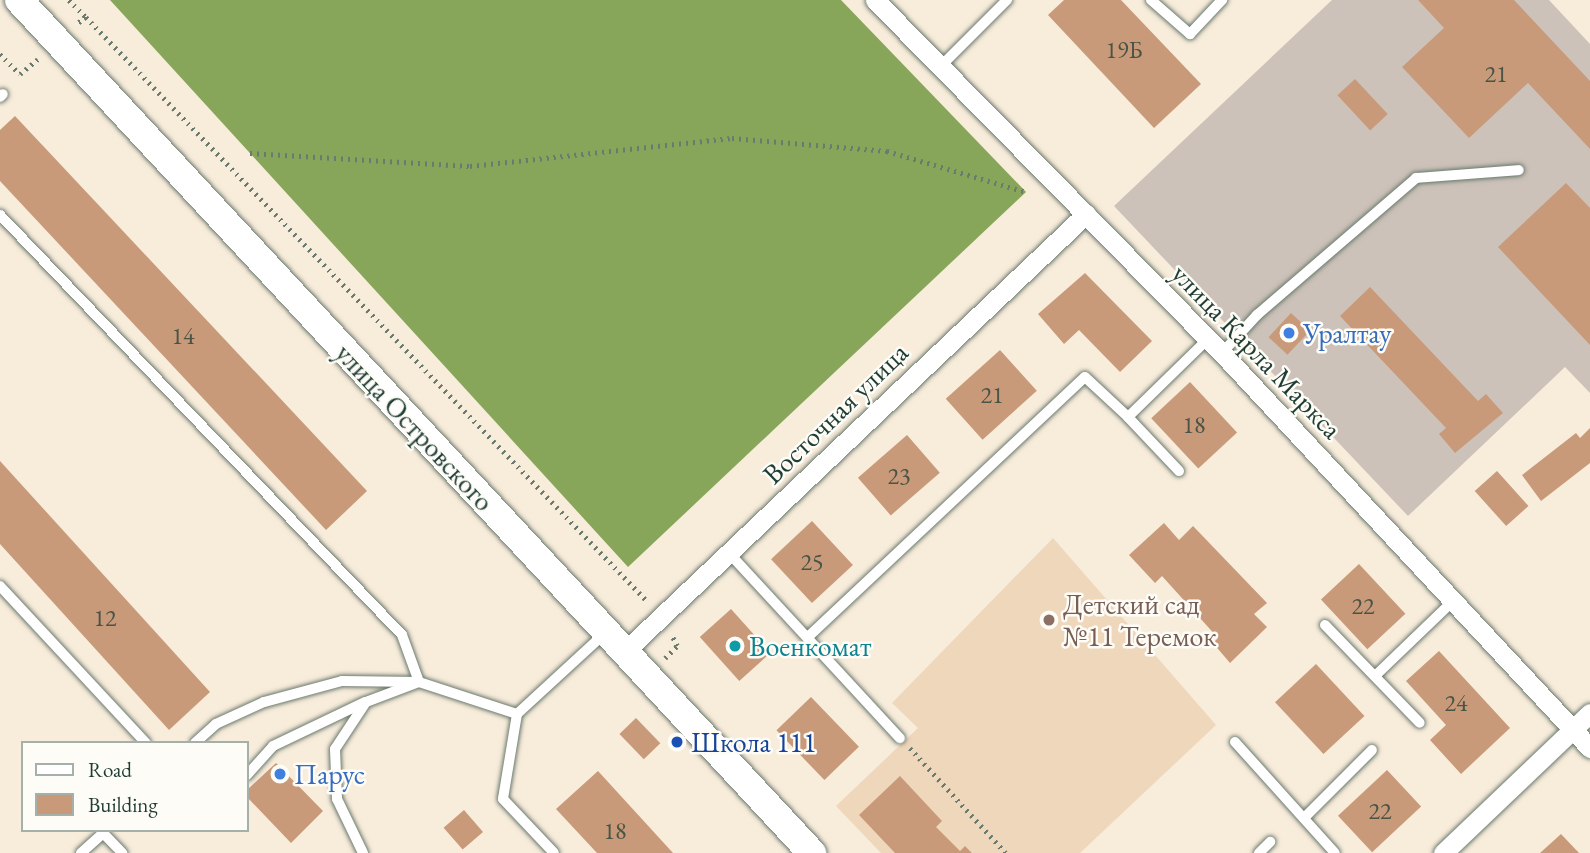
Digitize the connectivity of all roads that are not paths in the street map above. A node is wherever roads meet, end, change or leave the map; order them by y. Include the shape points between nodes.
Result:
1 (19, 0) edge
2 (875, 0) edge
3 (1007, 0) edge
4 (1151, 0) edge
5 (1222, 0) edge
6 (940, 67) junction
7 (1519, 170) dead end
8 (1086, 214) junction
9 (0, 215) edge
10 (1215, 346) junction
11 (1128, 417) junction
12 (1178, 471) dead end
13 (729, 553) junction
14 (0, 586) edge
15 (1452, 602) junction
16 (1325, 625) dead end
17 (809, 636) junction
18 (614, 643) junction
19 (1375, 676) junction
20 (419, 682) junction
21 (366, 702) junction
22 (1590, 713) edge
23 (517, 715) junction
24 (1420, 723) dead end
25 (1573, 729) junction
26 (900, 738) road end
27 (144, 741) edge
28 (197, 741) edge
29 (1235, 742) dead end
30 (1590, 748) edge
31 (1372, 750) dead end
32 (248, 774) edge
33 (1304, 818) junction
34 (1270, 842) dead end
35 (81, 853) edge
36 (122, 853) edge
37 (363, 853) edge
38 (554, 853) edge
39 (812, 853) edge
40 (1259, 853) edge
41 (1335, 853) edge
42 (1443, 853) edge

1 - 18 street, улица Островского
2 - 6 street, улица Карла Маркса
3 - 6 lane
4 - 5 lane via 1190,34
6 - 8 street, улица Карла Маркса
7 - 10 lane via 1416,178
8 - 10 street, улица Карла Маркса
8 - 13 street, Восточная улица
9 - 20 lane via 402,635
10 - 11 lane
10 - 15 street, улица Карла Маркса
11 - 12 lane
11 - 17 lane via 1086,377
13 - 17 lane
13 - 18 street, Восточная улица via 662,616
14 - 27 lane
15 - 19 lane
15 - 25 street, улица Карла Маркса
16 - 19 lane
17 - 26 lane
18 - 23 lane
18 - 39 street, улица Островского
19 - 24 lane
20 - 21 lane
20 - 23 lane
20 - 28 lane via 342,681 264,702 216,724
21 - 32 lane via 273,746
21 - 37 lane via 335,749 337,799
22 - 25 street
23 - 38 lane via 503,799
25 - 30 street, улица Карла Маркса
25 - 42 street
29 - 33 lane
31 - 33 lane
33 - 41 lane
34 - 40 lane
35 - 36 lane via 103,833

